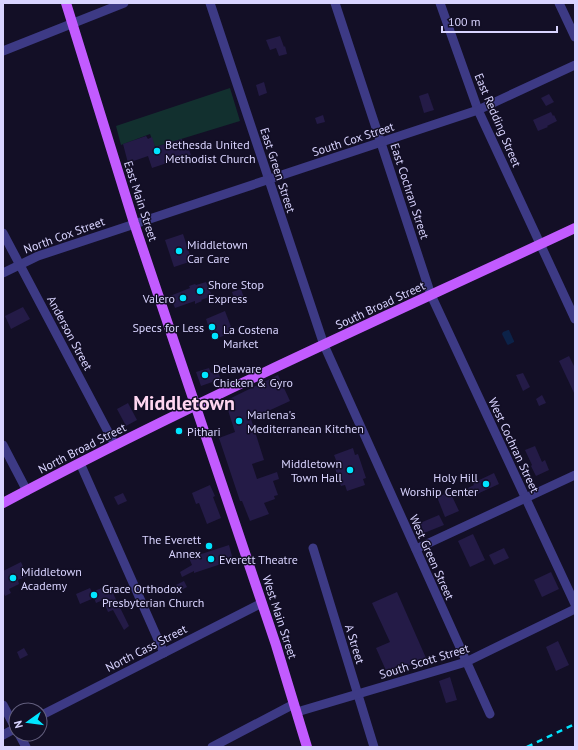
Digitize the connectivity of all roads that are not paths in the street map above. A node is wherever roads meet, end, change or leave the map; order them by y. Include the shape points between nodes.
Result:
1 (66, 3) edge
2 (124, 3) edge
3 (210, 3) edge
4 (335, 3) edge
5 (440, 3) edge
6 (559, 3) edge
7 (72, 23) junction
8 (575, 36) edge
9 (3, 51) edge
10 (575, 65) edge
11 (478, 110) junction
12 (381, 142) junction
13 (269, 180) junction
14 (134, 223) junction
15 (575, 228) edge
16 (3, 233) edge
17 (540, 245) junction
18 (20, 264) junction
19 (3, 273) edge
20 (431, 295) junction
21 (575, 319) edge
22 (324, 345) junction
23 (196, 405) junction
24 (3, 445) edge
25 (115, 445) junction
26 (80, 463) junction
27 (575, 475) edge
28 (27, 491) junction
29 (525, 498) junction
30 (3, 503) edge
31 (312, 548) dead end
32 (416, 549) junction
33 (262, 603) junction
34 (575, 604) edge
35 (575, 609) edge
36 (164, 653) junction
37 (466, 662) junction
38 (358, 694) junction
39 (3, 705) edge
40 (295, 708) junction
41 (48, 712) edge
42 (8, 714) edge
43 (490, 714) dead end
44 (212, 747) edge
45 (307, 747) edge
46 (374, 747) edge

1 - 7 main road, East Main Street
2 - 7 street
3 - 13 street, East Green Street
4 - 12 street, East Cochran Street
5 - 11 street, East Redding Street
6 - 8 street
7 - 9 street
7 - 14 main road, East Main Street
10 - 11 street, South Cox Street
11 - 12 street, South Cox Street
11 - 17 street, East Redding Street
12 - 13 street, South Cox Street
12 - 20 street, East Cochran Street
13 - 14 street, South Cox Street
13 - 22 street, East Green Street
14 - 18 street, North Cox Street
14 - 23 main road, East Main Street
15 - 17 main road, South Broad Street
16 - 18 street, Anderson Street
17 - 20 main road, South Broad Street
17 - 21 street, East Redding Street
18 - 19 street, North Cox Street
18 - 25 street, Anderson Street
20 - 22 main road, South Broad Street
20 - 29 street, West Cochran Street
22 - 23 main road, South Broad Street
22 - 32 street, West Green Street
23 - 25 main road, North Broad Street
23 - 33 main road, West Main Street
24 - 28 street
25 - 26 main road, North Broad Street
26 - 28 main road, North Broad Street
26 - 36 street
27 - 29 street
28 - 30 main road, North Broad Street
29 - 32 street
29 - 34 street, West Cochran Street
31 - 38 street, A Street
32 - 37 street, West Green Street
33 - 36 street, North Cass Street
33 - 40 main road, West Main Street
35 - 37 street, South Scott Street
36 - 41 street, North Cass Street
37 - 38 street, South Scott Street
37 - 43 street, West Green Street
38 - 40 street, South Scott Street
38 - 46 street, A Street
39 - 42 street
40 - 44 street, South Scott Street
40 - 45 main road, West Main Street

